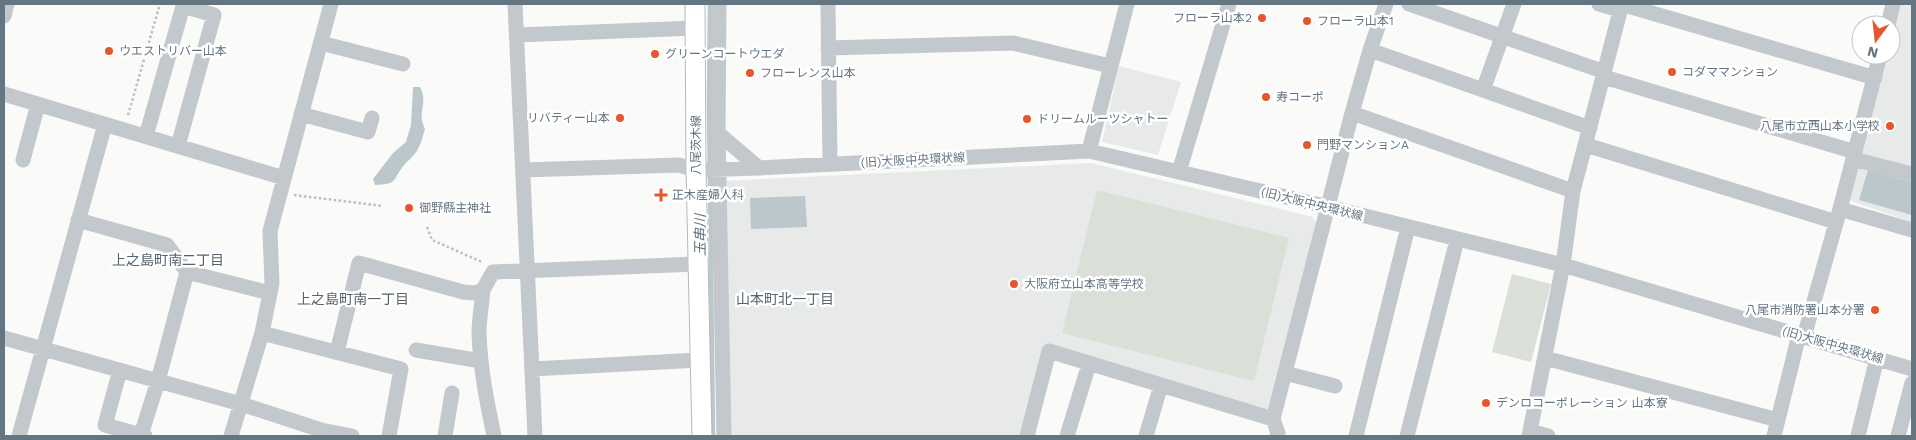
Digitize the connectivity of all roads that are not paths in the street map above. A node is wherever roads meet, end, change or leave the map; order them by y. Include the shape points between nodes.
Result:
1 (7, 4) edge
2 (331, 4) edge
3 (516, 4) edge
4 (695, 4) edge
5 (719, 4) edge
6 (828, 4) edge
7 (1127, 4) edge
8 (1229, 4) edge
9 (1386, 4) edge
10 (1409, 4) edge
11 (1514, 4) edge
12 (1599, 4) edge
13 (1621, 6) edge
14 (4, 16) edge
15 (695, 28) junction
16 (517, 35) junction
17 (1501, 36) junction
18 (321, 43) junction
19 (828, 48) junction
20 (1370, 50) junction
21 (403, 64) dead end
22 (1877, 65) edge
23 (1110, 66) junction
24 (1605, 74) junction
25 (1874, 78) junction
26 (1483, 90) junction
27 (4, 94) edge
28 (38, 104) junction
29 (1352, 113) junction
30 (301, 114) junction
31 (372, 118) dead end
32 (105, 124) junction
33 (1590, 128) junction
34 (718, 133) junction
35 (146, 136) junction
36 (1586, 145) junction
37 (178, 146) junction
38 (1089, 151) junction
39 (1854, 155) junction
40 (23, 160) dead end
41 (830, 164) junction
42 (759, 168) junction
43 (523, 170) junction
44 (696, 170) junction
45 (718, 170) junction
46 (1179, 172) junction
47 (1912, 174) edge
48 (284, 178) junction
49 (1573, 191) junction
50 (1329, 207) junction
51 (1838, 215) junction
52 (78, 220) junction
53 (1408, 227) junction
54 (1912, 230) edge
55 (1457, 240) junction
56 (698, 264) junction
57 (1563, 266) junction
58 (527, 270) junction
59 (187, 272) junction
60 (483, 290) junction
61 (270, 293) junction
62 (262, 333) junction
63 (1802, 336) junction
64 (4, 338) edge
65 (43, 349) junction
66 (416, 350) dead end
67 (337, 352) junction
68 (1545, 358) junction
69 (1877, 358) junction
70 (699, 360) junction
71 (481, 361) junction
72 (1088, 364) junction
73 (532, 369) junction
74 (1912, 369) edge
75 (120, 370) junction
76 (1285, 373) junction
77 (158, 381) junction
78 (1912, 382) edge
79 (1161, 385) junction
80 (1335, 386) dead end
81 (452, 393) dead end
82 (241, 404) junction
83 (1778, 420) junction
84 (1279, 431) edge
85 (320, 433) edge
86 (1529, 434) edge
87 (18, 436) edge
88 (143, 436) edge
89 (231, 436) edge
90 (352, 436) edge
91 (389, 436) edge
92 (445, 436) edge
93 (494, 436) edge
94 (535, 436) edge
95 (702, 436) edge
96 (724, 436) edge
97 (1027, 436) edge
98 (1068, 436) edge
99 (1146, 436) edge
100 (1356, 436) edge
101 (1407, 436) edge
102 (1548, 436) edge
103 (1774, 436) edge
104 (1858, 436) edge
105 (1898, 436) edge

1 - 14 street
2 - 18 street
3 - 16 street
4 - 15 main road, 八尾茨木線
5 - 34 street
6 - 19 street
7 - 23 street
8 - 46 street
9 - 20 street
10 - 17 street
11 - 17 street
12 - 13 street
13 - 24 street
13 - 25 street
15 - 16 street
15 - 44 main road, 八尾茨木線
16 - 43 street
17 - 24 street
17 - 26 street
18 - 21 street
18 - 30 street
19 - 23 street via 1013,43
19 - 41 street
20 - 26 street
20 - 29 street
22 - 25 street
23 - 38 street
24 - 33 street
24 - 39 street
25 - 39 street
26 - 33 street
27 - 28 street
28 - 32 street
28 - 40 street
29 - 49 street
29 - 50 street
30 - 31 street via 368,132
30 - 48 street
32 - 35 street
32 - 52 street
33 - 36 street
34 - 42 street
34 - 45 street
35 - 37 street
35 - 37 street via 183,6 214,15
36 - 49 street
36 - 51 street
37 - 48 street
38 - 41 street, (旧)大阪中央環状線
38 - 46 street, (旧)大阪中央環状線
39 - 47 street
39 - 51 street
41 - 42 street, (旧)大阪中央環状線
42 - 45 street, (旧)大阪中央環状線
43 - 44 street, (旧)大阪中央環状線 via 679,165
43 - 58 street
44 - 45 street, (旧)大阪中央環状線
44 - 56 main road, 八尾茨木線
45 - 96 street
46 - 50 street, (旧)大阪中央環状線
48 - 61 street via 270,231
49 - 57 street
50 - 53 street, (旧)大阪中央環状線
50 - 76 street
51 - 54 street
51 - 63 street
52 - 59 street via 167,245
52 - 65 street
53 - 55 street, (旧)大阪中央環状線
53 - 100 street
55 - 57 street, (旧)大阪中央環状線
55 - 101 street
56 - 58 street
56 - 70 main road, 八尾茨木線
57 - 63 street, (旧)大阪中央環状線
57 - 68 street
58 - 60 street via 493,272
58 - 73 street
59 - 61 street
59 - 77 street
60 - 67 street via 475,294 462,292 358,263
60 - 71 street via 479,331
61 - 62 street
62 - 67 street
62 - 82 street
63 - 69 street, (旧)大阪中央環状線
63 - 83 street
64 - 65 street
65 - 75 street
65 - 87 street
66 - 71 street
67 - 91 street via 401,369
68 - 83 street
68 - 86 street
69 - 74 street, (旧)大阪中央環状線
69 - 104 street
70 - 73 street
70 - 95 main road, 八尾茨木線
71 - 93 street
72 - 79 street
72 - 97 street via 1049,351
72 - 98 street
73 - 94 street
75 - 77 street
75 - 88 street via 105,425
76 - 80 street
76 - 84 street
77 - 82 street
77 - 88 street
78 - 105 street
79 - 84 street
79 - 99 street
81 - 92 street
82 - 85 street
82 - 89 street
83 - 103 street
85 - 90 street
86 - 102 street

